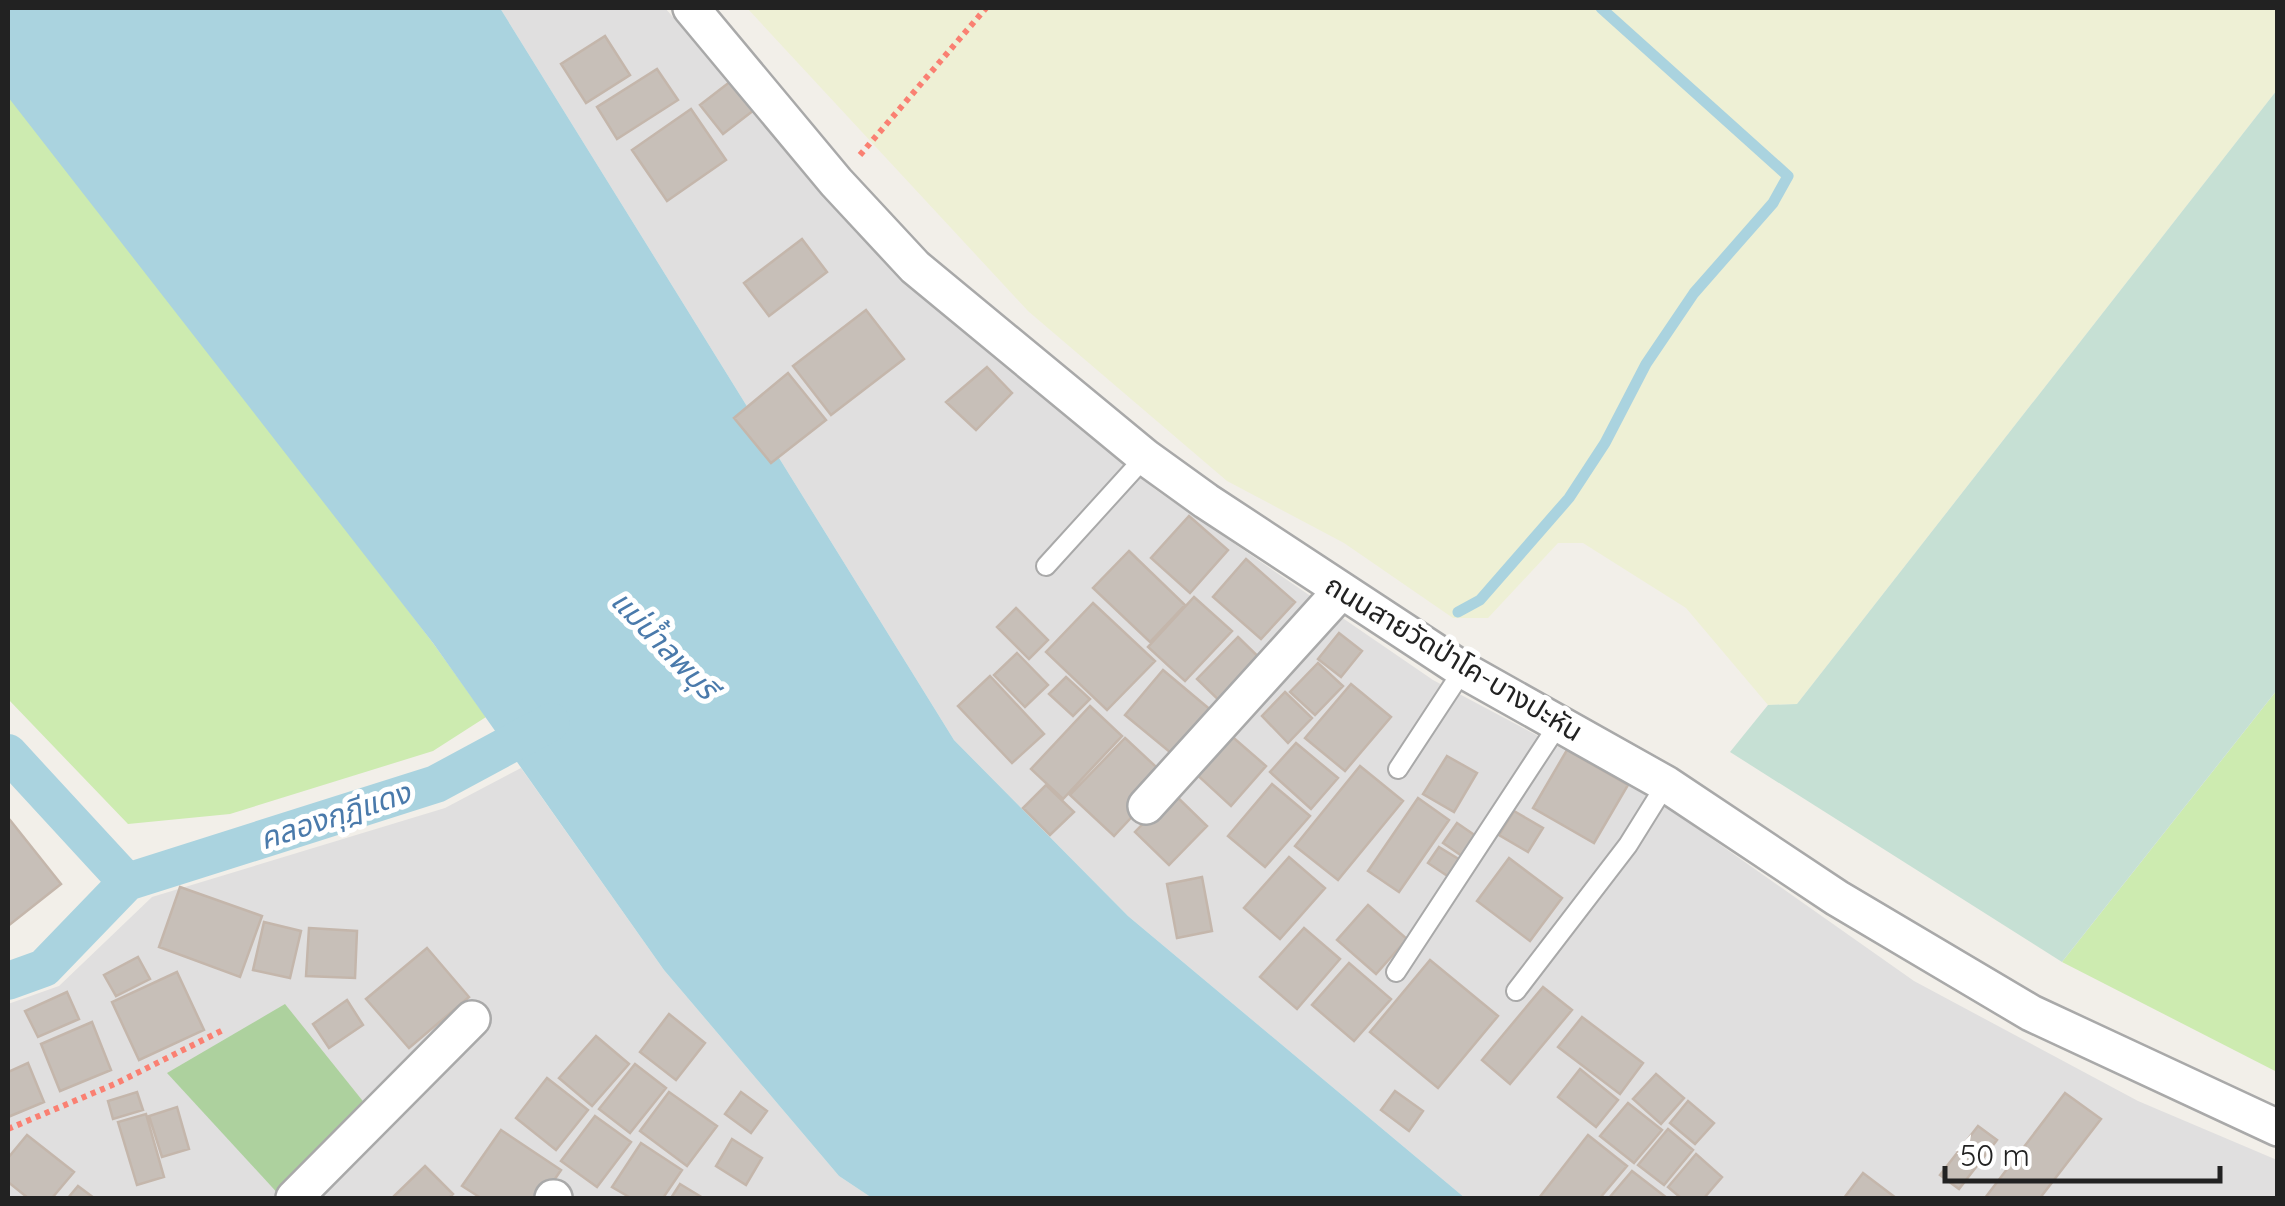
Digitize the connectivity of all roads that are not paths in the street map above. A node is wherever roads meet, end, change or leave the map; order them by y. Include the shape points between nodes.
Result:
1 (691, 8) edge
2 (1144, 457) junction
3 (1046, 566) dead end
4 (1340, 592) junction
5 (1463, 670) junction
6 (1560, 722) junction
7 (1398, 769) dead end
8 (1666, 784) junction
9 (1146, 806) dead end
10 (1396, 972) dead end
11 (1516, 991) dead end
12 (472, 1020) dead end
13 (2278, 1128) edge
14 (294, 1198) edge

1 - 2 street, ถนนสายวัดป่าโค-บางปะหัน via 916,267
2 - 3 lane
2 - 4 street, ถนนสายวัดป่าโค-บางปะหัน
4 - 5 street, ถนนสายวัดป่าโค-บางปะหัน
4 - 9 street
5 - 6 street, ถนนสายวัดป่าโค-บางปะหัน
5 - 7 lane
6 - 8 street, ถนนสายวัดป่าโค-บางปะหัน
6 - 10 lane
8 - 11 lane via 1628,845
8 - 13 street, ถนนสายวัดป่าโค-บางปะหัน via 1836,898 2031,1013
12 - 14 street

